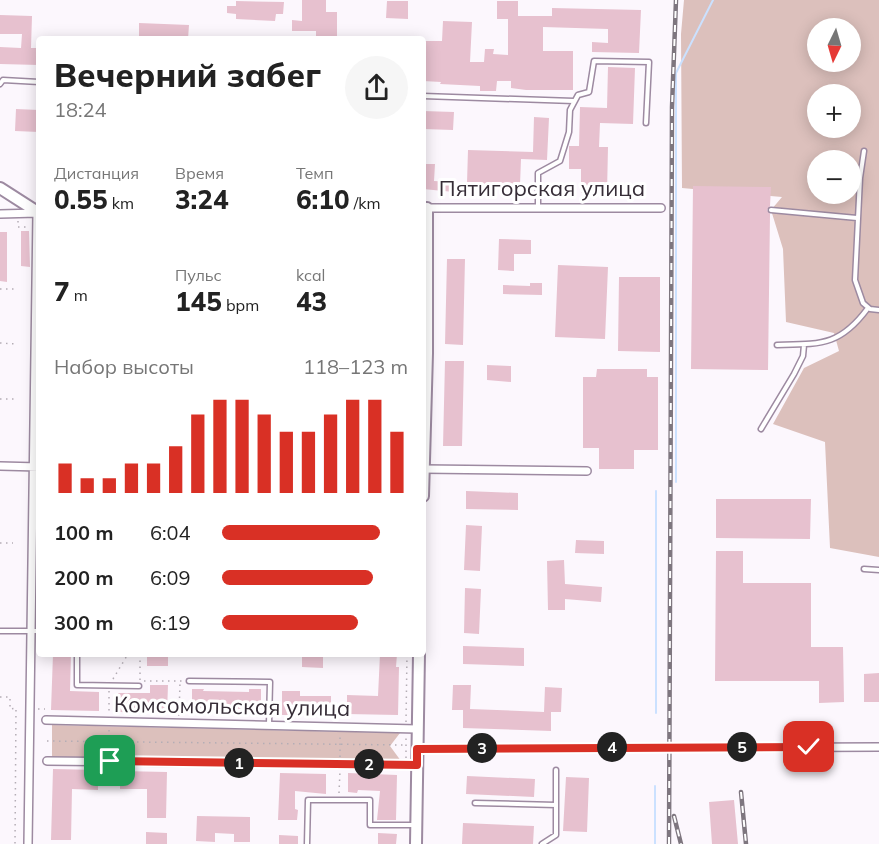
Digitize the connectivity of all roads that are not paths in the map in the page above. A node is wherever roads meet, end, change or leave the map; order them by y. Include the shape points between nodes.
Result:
1 (36, 82) edge
2 (0, 84) edge
3 (426, 96) edge
4 (574, 101) junction
5 (645, 123) dead end
6 (864, 151) dead end
7 (0, 188) edge
8 (426, 208) edge
9 (538, 208) junction
10 (661, 208) dead end
11 (771, 210) dead end
12 (36, 212) edge
13 (36, 213) edge
14 (0, 214) edge
15 (857, 218) junction
16 (426, 280) edge
17 (868, 308) junction
18 (879, 310) edge
19 (777, 345) dead end
20 (804, 345) junction
21 (426, 382) edge
22 (761, 429) dead end
23 (0, 466) edge
24 (36, 467) edge
25 (426, 469) edge
26 (587, 471) dead end
27 (864, 569) dead end
28 (879, 570) edge
29 (0, 631) edge
30 (35, 631) edge
31 (77, 657) edge
32 (419, 657) edge
33 (189, 681) road end
34 (140, 683) road end
35 (46, 720) dead end
36 (269, 725) junction
37 (411, 728) junction
38 (411, 747) junction
39 (879, 747) edge
40 (47, 761) dead end
41 (411, 765) junction
42 (556, 770) dead end
43 (475, 803) dead end
44 (556, 805) junction
45 (417, 825) junction
46 (28, 844) edge
47 (308, 844) edge
48 (416, 844) edge
49 (542, 844) edge

1 - 2 lane via 3,80
3 - 4 lane
4 - 5 lane via 578,95 589,92 594,61 649,62
4 - 9 lane via 560,161 538,173
6 - 15 lane
7 - 12 street
8 - 9 street, Пятигорская улица
9 - 10 street, Пятигорская улица
11 - 15 lane
13 - 14 street
15 - 17 lane via 855,280
16 - 21 street
17 - 18 lane
17 - 20 lane via 856,324 833,341
19 - 20 lane
20 - 22 lane via 794,374
23 - 24 street
24 - 30 street
25 - 26 street
27 - 28 lane
29 - 30 lane
30 - 46 street
31 - 34 lane via 77,685
32 - 37 street
33 - 36 lane via 270,681
35 - 36 street, Комсомольская улица
36 - 37 street, Комсомольская улица
37 - 38 street
38 - 39 street
38 - 41 street
40 - 41 street
41 - 45 street
42 - 44 lane
43 - 44 lane
44 - 49 lane via 556,835
45 - 47 lane via 370,825 370,800 308,800
45 - 48 street

